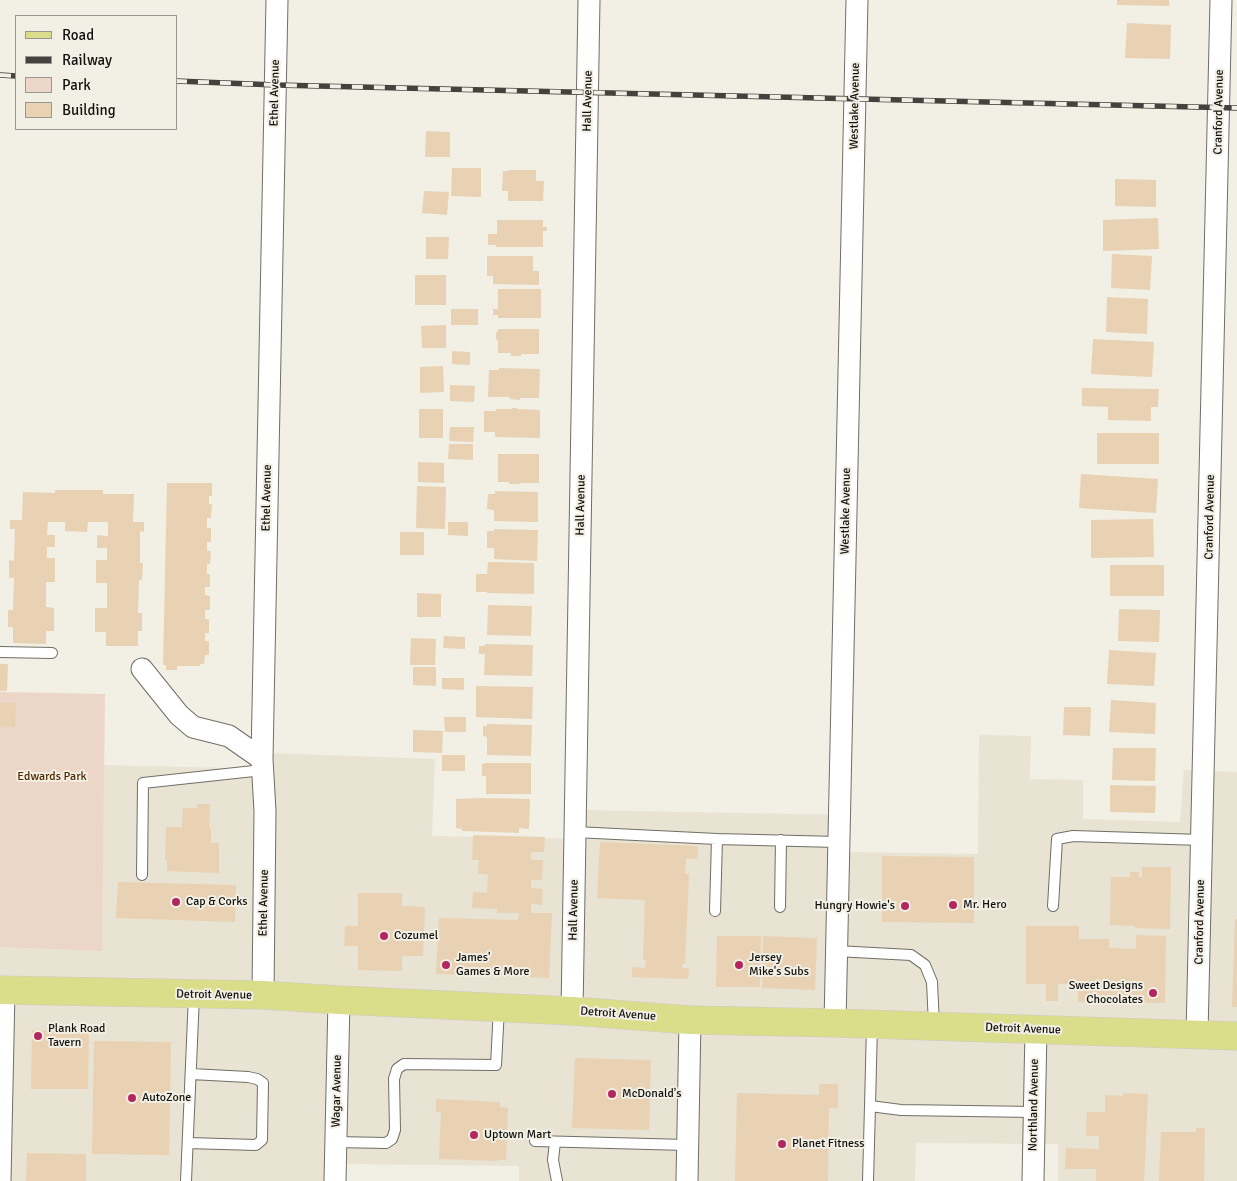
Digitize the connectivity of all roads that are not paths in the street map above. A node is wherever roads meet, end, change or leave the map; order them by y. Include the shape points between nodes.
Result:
1 (277, 0) edge
2 (589, 0) edge
3 (857, 0) edge
4 (1221, 0) edge
5 (0, 652) edge
6 (52, 653) dead end
7 (142, 669) dead end
8 (263, 764) junction
9 (576, 832) junction
10 (717, 839) junction
11 (781, 840) junction
12 (1202, 840) junction
13 (838, 842) junction
14 (142, 875) dead end
15 (1053, 906) dead end
16 (780, 907) dead end
17 (715, 911) dead end
18 (836, 951) junction
19 (2, 990) edge
20 (194, 994) junction
21 (263, 996) junction
22 (339, 1000) junction
23 (499, 1008) junction
24 (572, 1011) junction
25 (690, 1020) junction
26 (835, 1023) junction
27 (872, 1024) junction
28 (934, 1026) junction
29 (1036, 1029) junction
30 (1197, 1034) junction
31 (1237, 1036) edge
32 (191, 1074) junction
33 (870, 1106) junction
34 (1034, 1112) junction
35 (535, 1141) dead end
36 (336, 1142) junction
37 (555, 1142) junction
38 (188, 1143) junction
39 (687, 1145) junction
40 (0, 1152) edge
41 (0, 1181) edge
42 (186, 1181) edge
43 (335, 1181) edge
44 (556, 1181) edge
45 (687, 1181) edge
46 (868, 1181) edge
47 (1033, 1181) edge

1 - 8 street, Ethel Avenue
2 - 9 street, Hall Avenue
3 - 13 street, Westlake Avenue
4 - 12 street, Cranford Avenue
5 - 6 lane
7 - 8 street via 192,727 229,736
8 - 14 lane via 143,782
8 - 21 street, Ethel Avenue
9 - 10 lane
9 - 24 street, Hall Avenue
10 - 11 lane
10 - 17 lane
11 - 13 lane
11 - 16 lane
12 - 15 lane via 1073,836 1057,839
12 - 30 street, Cranford Avenue
13 - 18 street, Westlake Avenue
18 - 26 street, Westlake Avenue
18 - 28 lane via 911,955 925,965 932,982
19 - 20 main road, Detroit Avenue
19 - 40 street
20 - 21 main road, Detroit Avenue
20 - 32 lane
21 - 22 main road, Detroit Avenue
22 - 23 main road, Detroit Avenue
22 - 36 street, Wagar Avenue
23 - 24 main road, Detroit Avenue
23 - 36 lane via 496,1065 404,1064 397,1069 394,1079 392,1138 386,1143
24 - 25 main road, Detroit Avenue
25 - 26 main road, Detroit Avenue
25 - 39 street
26 - 27 main road, Detroit Avenue
27 - 28 main road, Detroit Avenue
27 - 33 lane
28 - 29 main road, Detroit Avenue
29 - 30 main road, Detroit Avenue
29 - 34 street, Northland Avenue
30 - 31 main road, Detroit Avenue
32 - 38 lane
32 - 38 lane via 248,1077 262,1083 262,1140 256,1145
33 - 34 lane via 902,1110
33 - 46 lane
34 - 47 street, Northland Avenue
35 - 37 lane
36 - 43 street, Wagar Avenue
37 - 39 lane
37 - 44 lane
38 - 42 lane
39 - 45 street
40 - 41 street

